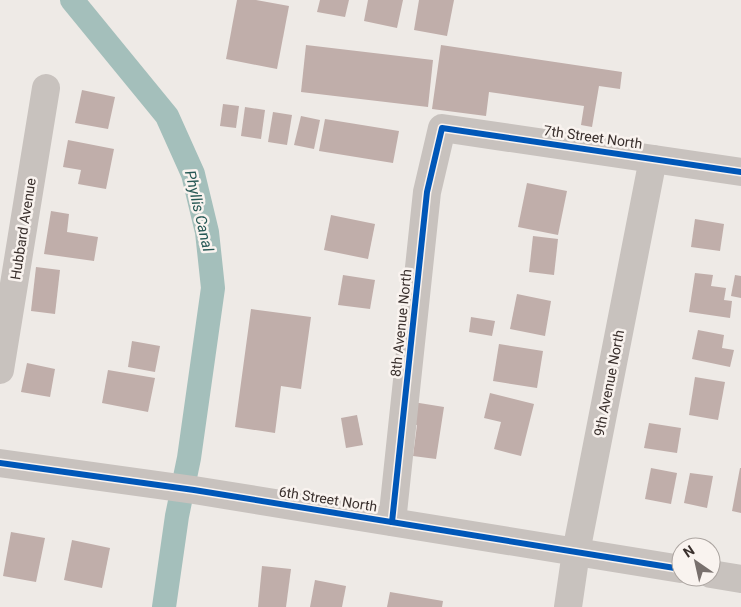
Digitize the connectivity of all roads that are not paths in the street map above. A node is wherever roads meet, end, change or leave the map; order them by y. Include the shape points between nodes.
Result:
1 (46, 88) dead end
2 (442, 128) joint
3 (653, 159) junction
4 (741, 172) edge
5 (0, 370) edge
6 (0, 463) edge
7 (392, 522) junction
8 (576, 552) junction
9 (671, 567) edge
10 (721, 576) edge
11 (741, 579) edge
12 (568, 607) edge

1 - 5 street, Hubbard Avenue
2 - 3 street, 7th Street North
2 - 7 street, 8th Avenue North via 427,192
3 - 4 street, 7th Street North
3 - 8 street, 9th Avenue North
6 - 7 street, 6th Street North
7 - 8 street, 6th Street North
8 - 9 street, 6th Street North
8 - 12 street, 9th Avenue North
10 - 11 street

